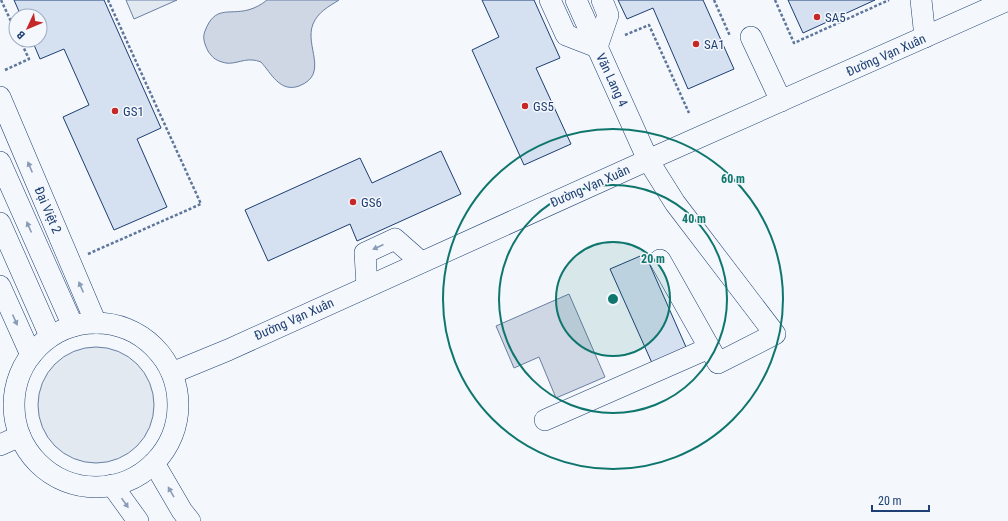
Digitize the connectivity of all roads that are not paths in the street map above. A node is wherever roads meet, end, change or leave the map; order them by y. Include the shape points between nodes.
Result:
1 (550, 0) edge
2 (576, 0) edge
3 (602, 0) edge
4 (921, 0) edge
5 (1002, 1) edge
6 (751, 37) dead end
7 (926, 37) junction
8 (597, 47) junction
9 (0, 97) edge
10 (781, 101) junction
11 (648, 160) junction
12 (0, 162) edge
13 (0, 223) edge
14 (660, 260) dead end
15 (421, 262) junction
16 (0, 286) edge
17 (367, 286) junction
18 (96, 323) junction
19 (73, 326) junction
20 (50, 336) junction
21 (709, 348) junction
22 (31, 355) junction
23 (172, 373) junction
24 (545, 420) dead end
25 (20, 436) junction
26 (0, 445) edge
27 (154, 463) junction
28 (112, 485) junction
29 (138, 521) edge
30 (190, 521) edge

1 - 8 street via 566,36
2 - 8 street, Văn Lang 4
3 - 8 street via 608,15
4 - 7 street
5 - 7 street, Đường Vạn Xuân
6 - 10 street
7 - 10 street, Đường Vạn Xuân
8 - 11 street, Văn Lang 4
18 -> 9 street, Đại Việt 2
10 - 11 street, Đường Vạn Xuân
11 - 15 street, Đường Vạn Xuân
11 - 21 street, Văn Lang 4 via 675,203 775,334 718,363
19 -> 12 street
13 - 20 street
14 - 21 street
15 - 17 street, Đường Vạn Xuân
15 -> 17 street via 395,239 365,253
16 -> 22 street
17 - 23 street, Đường Vạn Xuân
18 - 19 street
18 - 23 street via 112,324 141,336 154,347
19 - 20 street
20 - 22 street
21 - 24 street
22 - 25 street via 20,373 16,388 14,405
23 - 27 street via 178,405 177,421 172,436
25 - 26 street
25 - 28 street via 38,462 51,473 80,485
27 - 28 street via 128,481
30 -> 27 street
28 -> 29 street

